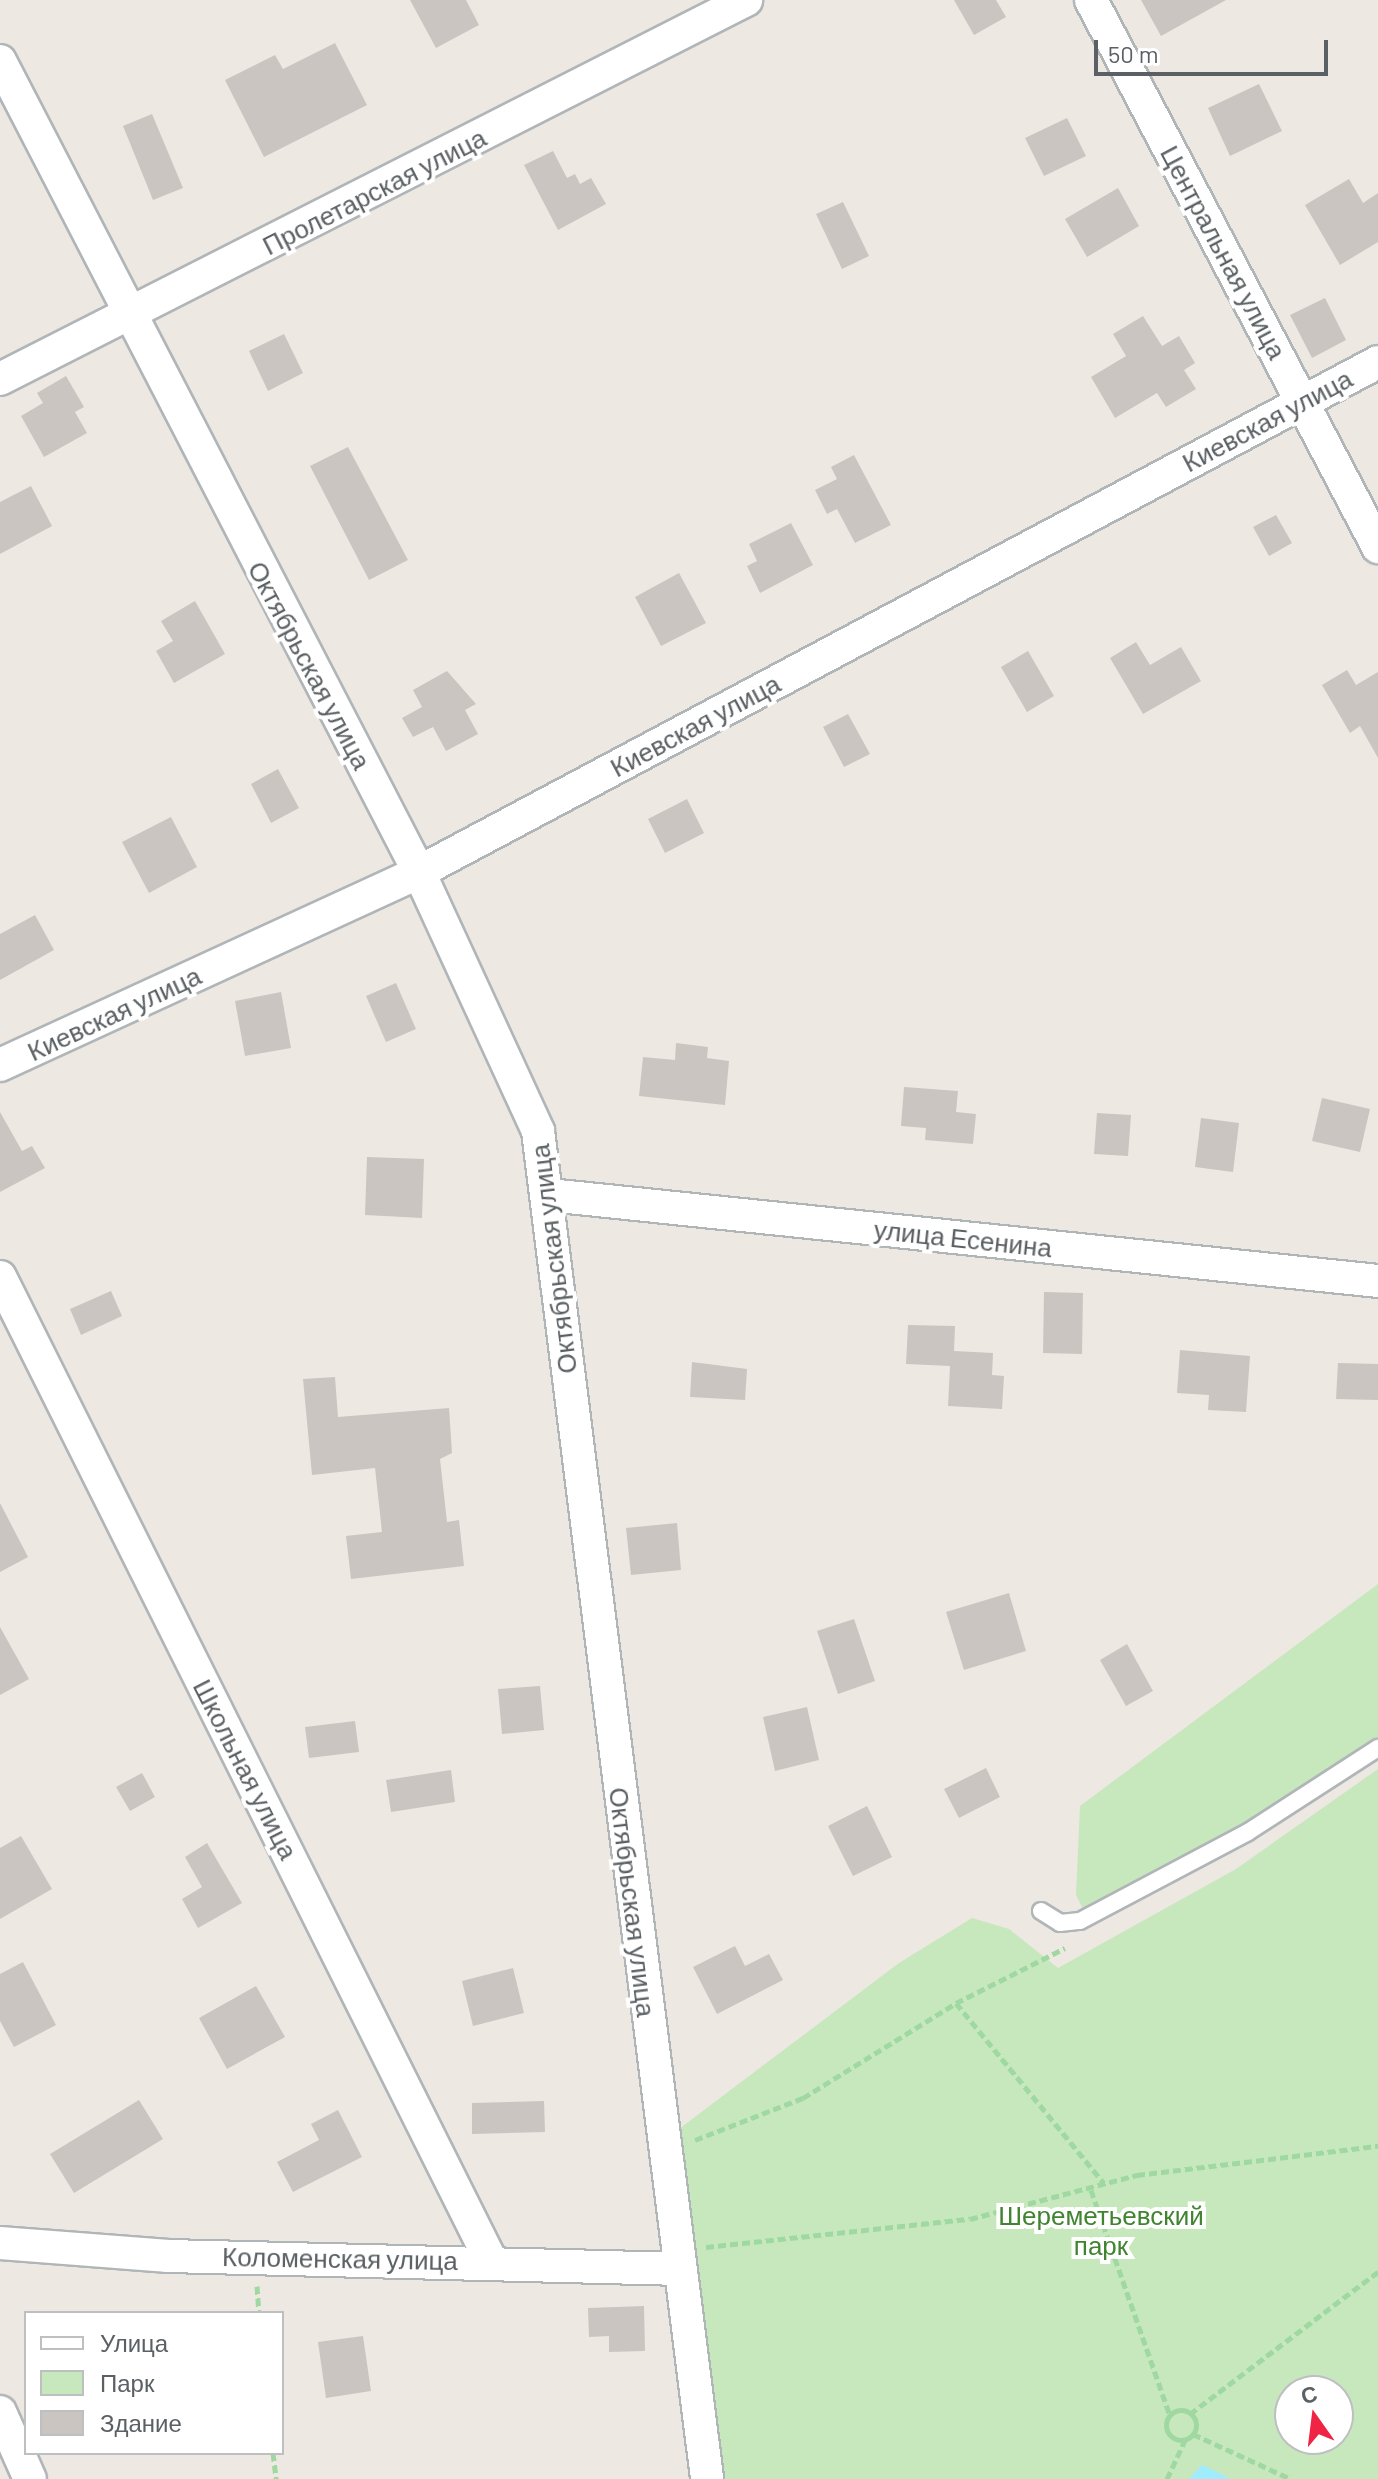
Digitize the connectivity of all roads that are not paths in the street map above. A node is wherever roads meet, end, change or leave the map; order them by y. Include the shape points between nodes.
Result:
1 (746, 0) edge
2 (1091, 0) edge
3 (0, 61) edge
4 (129, 317) junction
5 (1378, 362) edge
6 (0, 379) edge
7 (1301, 401) junction
8 (1378, 547) edge
9 (419, 872) junction
10 (0, 1065) edge
11 (549, 1195) junction
12 (0, 1277) edge
13 (1378, 1281) edge
14 (1378, 1748) edge
15 (1041, 1911) dead end
16 (0, 2243) edge
17 (679, 2259) junction
18 (491, 2261) junction
19 (0, 2412) edge
20 (30, 2479) edge
21 (707, 2479) edge

1 - 4 street, Пролетарская улица
2 - 7 street, Центральная улица
3 - 4 street, Октябрьская улица
4 - 6 street, Пролетарская улица
4 - 9 street, Октябрьская улица
5 - 7 street, Киевская улица
7 - 8 street, Центральная улица
7 - 9 street, Киевская улица
9 - 10 street, Киевская улица
9 - 11 street, Октябрьская улица via 538,1131
11 - 13 street, улица Есенина
11 - 17 street, Октябрьская улица
12 - 18 street, Школьная улица
14 - 15 lane via 1248,1832 1080,1921 1060,1923
16 - 18 street, Коломенская улица via 168,2256
17 - 18 street, Коломенская улица
17 - 21 street, Октябрьская улица
19 - 20 street

